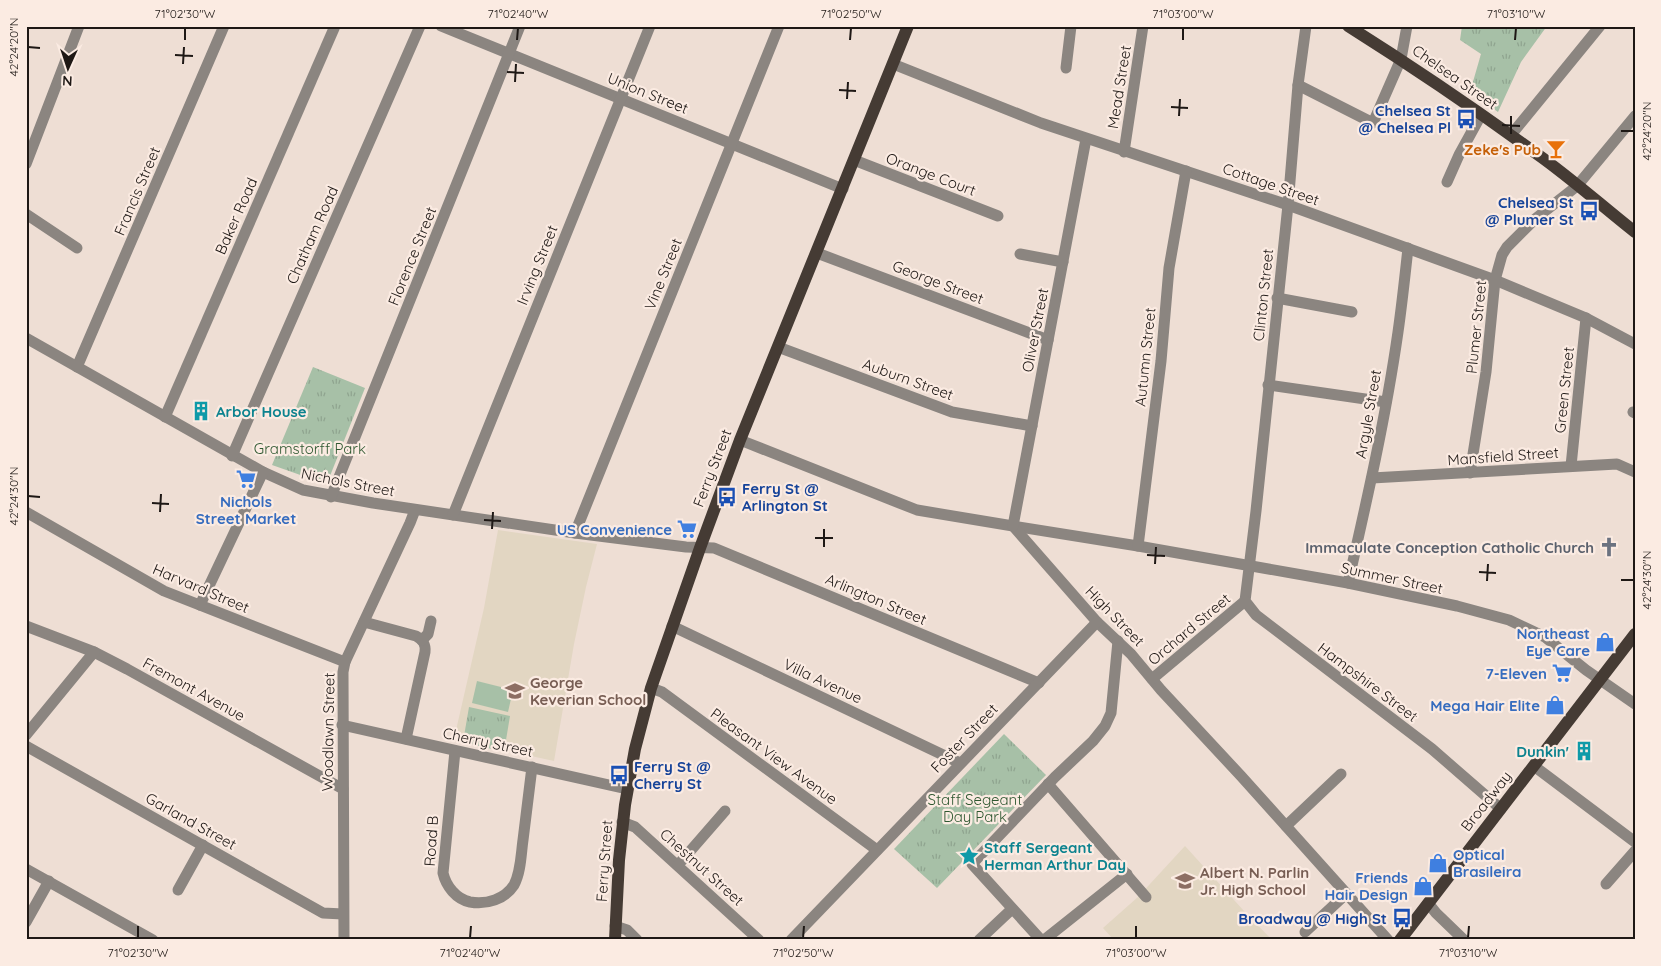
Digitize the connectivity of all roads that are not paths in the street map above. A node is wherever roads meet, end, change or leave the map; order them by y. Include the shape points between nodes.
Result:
1 (79, 26) edge
2 (224, 26) edge
3 (335, 26) edge
4 (420, 26) edge
5 (520, 26) edge
6 (650, 26) edge
7 (779, 26) edge
8 (908, 26) edge
9 (1071, 26) edge
10 (1143, 26) edge
11 (1306, 26) edge
12 (1348, 26) edge
13 (1407, 26) edge
14 (1600, 26) edge
15 (444, 27) edge
16 (509, 54) junction
17 (1401, 59) junction
18 (893, 64) junction
19 (1066, 68) dead end
20 (1298, 85) junction
21 (620, 99) junction
22 (1481, 115) junction
23 (1635, 116) edge
24 (1511, 135) junction
25 (1086, 139) junction
26 (732, 144) junction
27 (1124, 152) junction
28 (27, 160) edge
29 (854, 160) junction
30 (1186, 172) junction
31 (1446, 182) dead end
32 (1577, 186) junction
33 (842, 189) junction
34 (1288, 205) junction
35 (26, 214) edge
36 (998, 216) dead end
37 (1635, 232) edge
38 (77, 248) dead end
39 (1408, 248) junction
40 (817, 253) junction
41 (1020, 254) dead end
42 (1063, 262) junction
43 (1495, 280) junction
44 (1277, 298) junction
45 (1352, 312) dead end
46 (1586, 318) junction
47 (26, 338) edge
48 (1048, 340) junction
49 (1635, 344) edge
50 (778, 347) junction
51 (78, 367) junction
52 (1268, 385) junction
53 (1386, 402) junction
54 (164, 417) junction
55 (1032, 426) junction
56 (740, 440) junction
57 (232, 456) junction
58 (1571, 466) junction
59 (263, 472) junction
60 (1635, 472) edge
61 (1470, 474) junction
62 (1372, 478) junction
63 (331, 497) junction
64 (414, 510) junction
65 (26, 512) edge
66 (453, 515) junction
67 (1013, 526) junction
68 (575, 533) junction
69 (1138, 546) junction
70 (700, 548) junction
71 (1250, 566) junction
72 (1348, 583) junction
73 (1244, 601) junction
74 (200, 605) junction
75 (431, 621) dead end
76 (364, 622) junction
77 (1097, 622) junction
78 (26, 626) edge
79 (672, 626) junction
80 (1635, 634) edge
81 (422, 640) junction
82 (1118, 641) junction
83 (94, 652) junction
84 (345, 662) junction
85 (1152, 679) junction
86 (1600, 680) junction
87 (1039, 683) junction
88 (651, 688) junction
89 (1635, 704) edge
90 (342, 725) junction
91 (26, 736) edge
92 (406, 739) junction
93 (26, 746) edge
94 (455, 751) junction
95 (960, 763) junction
96 (1534, 766) junction
97 (532, 767) junction
98 (1341, 774) dead end
99 (1048, 784) junction
100 (343, 789) junction
101 (627, 789) junction
102 (1501, 808) junction
103 (725, 811) dead end
104 (622, 822) junction
105 (1286, 826) junction
106 (1635, 842) edge
107 (203, 845) junction
108 (877, 850) junction
109 (1635, 851) edge
110 (678, 865) junction
111 (26, 868) edge
112 (1126, 874) junction
113 (49, 881) junction
114 (1606, 884) dead end
115 (178, 890) dead end
116 (1346, 894) junction
117 (1146, 897) dead end
118 (1428, 903) junction
119 (1012, 910) junction
120 (343, 914) junction
121 (26, 922) edge
122 (616, 926) junction
123 (1305, 932) dead end
124 (153, 940) edge
125 (344, 940) edge
126 (615, 940) edge
127 (637, 940) edge
128 (759, 940) edge
129 (791, 940) edge
130 (979, 940) edge
131 (1042, 940) edge
132 (1388, 940) edge
133 (1400, 940) edge
134 (1464, 940) edge

1 - 28 street
2 - 51 street, Francis Street
3 - 54 street, Baker Road
4 - 57 street, Chatham Road
5 - 16 street, Florence Street
6 - 21 street, Irving Street
7 - 26 street, Vine Street
8 - 18 main road, Ferry Street
9 - 19 street
10 - 27 street, Mead Street
11 - 20 street, Clinton Street
12 - 17 main road, Chelsea Street
13 - 17 street
14 - 24 street
15 - 16 street, Union Street
16 - 21 street, Union Street
16 - 63 street, Florence Street
17 - 20 street via 1373,123
17 - 22 main road, Chelsea Street
18 - 25 street, Cottage Street via 1009,112
18 - 29 main road, Ferry Street
20 - 34 street, Clinton Street
21 - 26 street, Union Street
21 - 66 street, Irving Street
22 - 24 main road, Chelsea Street
22 - 31 street
23 - 32 street, Plumer Street
24 - 32 main road, Chelsea Street
25 - 27 street, Cottage Street
25 - 42 street, Oliver Street
26 - 33 street, Union Street
26 - 68 street, Vine Street
27 - 30 street, Cottage Street
29 - 33 main road, Ferry Street
29 - 36 street, Orange Court
30 - 34 street, Cottage Street
30 - 69 street, Autumn Street via 1169,268
32 - 37 main road, Chelsea Street
32 - 43 street, Plumer Street via 1508,247 1502,255
33 - 40 main road, Ferry Street
34 - 39 street, Cottage Street
34 - 44 street, Clinton Street
35 - 38 street
39 - 43 street, Cottage Street
39 - 53 street, Argyle Street
40 - 48 street, George Street
40 - 50 main road, Ferry Street
41 - 42 street
42 - 48 street, Oliver Street
43 - 46 street, Cottage Street
43 - 61 street, Plumer Street via 1486,372
44 - 45 street
44 - 52 street, Clinton Street
46 - 49 street, Cottage Street
46 - 58 street, Green Street
47 - 51 street, Nichols Street
48 - 55 street, Oliver Street
50 - 55 street, Auburn Street via 952,412
50 - 56 main road, Ferry Street
51 - 54 street, Nichols Street
52 - 53 street
52 - 71 street, Clinton Street
53 - 62 street, Argyle Street
54 - 57 street, Nichols Street
55 - 67 street, Oliver Street
56 - 67 street via 917,510
56 - 70 main road, Ferry Street
57 - 59 street, Nichols Street
58 - 60 street, Mansfield Street via 1617,464
58 - 61 street, Mansfield Street
59 - 63 street, Nichols Street via 295,488
59 - 74 street
61 - 62 street, Mansfield Street
62 - 72 street, Argyle Street
63 - 64 street, Nichols Street
64 - 66 street, Nichols Street
64 - 76 street, Woodlawn Street
65 - 74 street, Harvard Street via 164,591
66 - 68 street, Nichols Street
67 - 69 street, Summer Street
67 - 77 street, High Street
68 - 70 street, Nichols Street
69 - 71 street, Summer Street
70 - 79 main road, Ferry Street
70 - 87 street, Arlington Street via 716,549
71 - 72 street, Summer Street
71 - 73 street
72 - 86 street, Summer Street via 1509,620 1545,637
73 - 85 street, Orchard Street
73 - 102 street, Hampshire Street via 1256,615 1432,748
74 - 84 street, Harvard Street
75 - 81 street via 429,632
76 - 81 street
76 - 84 street, Woodlawn Street
77 - 82 street, High Street
77 - 87 street, Foster Street
78 - 83 street, Fremont Avenue
79 - 88 main road, Ferry Street
79 - 95 street, Villa Avenue
80 - 86 main road, Broadway
81 - 92 street via 426,650
82 - 85 street, High Street
82 - 99 street via 1111,714 1093,741
83 - 91 street
83 - 100 street, Fremont Avenue
84 - 90 street, Woodlawn Street
85 - 105 street, High Street
86 - 89 street, Summer Street
86 - 96 main road, Broadway
87 - 95 street, Foster Street
88 - 101 main road, Ferry Street
88 - 108 street, Pleasant View Avenue via 662,692
90 - 92 street, Cherry Street
90 - 100 street, Woodlawn Street
92 - 94 street, Cherry Street
93 - 107 street, Garland Street
94 - 97 street, Cherry Street
94 - 97 street, Road B via 443,873 451,889 471,902 483,903 500,898 515,882
95 - 108 street, Foster Street
96 - 102 main road, Broadway
96 - 106 street
97 - 101 street, Cherry Street
98 - 105 street
99 - 112 street
99 - 119 street via 972,864
100 - 120 street, Woodlawn Street
101 - 104 main road, Ferry Street
102 - 118 main road, Broadway
103 - 110 street
104 - 110 street, Chestnut Street via 635,827
104 - 122 main road, Ferry Street
105 - 116 street, High Street
107 - 115 street
107 - 120 street, Garland Street via 323,913
108 - 129 street, Foster Street
109 - 114 street
110 - 128 street, Chestnut Street
111 - 113 street
112 - 117 street
112 - 131 street
113 - 121 street
113 - 124 street
116 - 123 street
116 - 132 street, High Street
118 - 133 main road, Broadway
118 - 134 street
119 - 130 street
119 - 131 street
120 - 125 street, Woodlawn Street
122 - 126 main road, Ferry Street
122 - 127 street via 627,930

